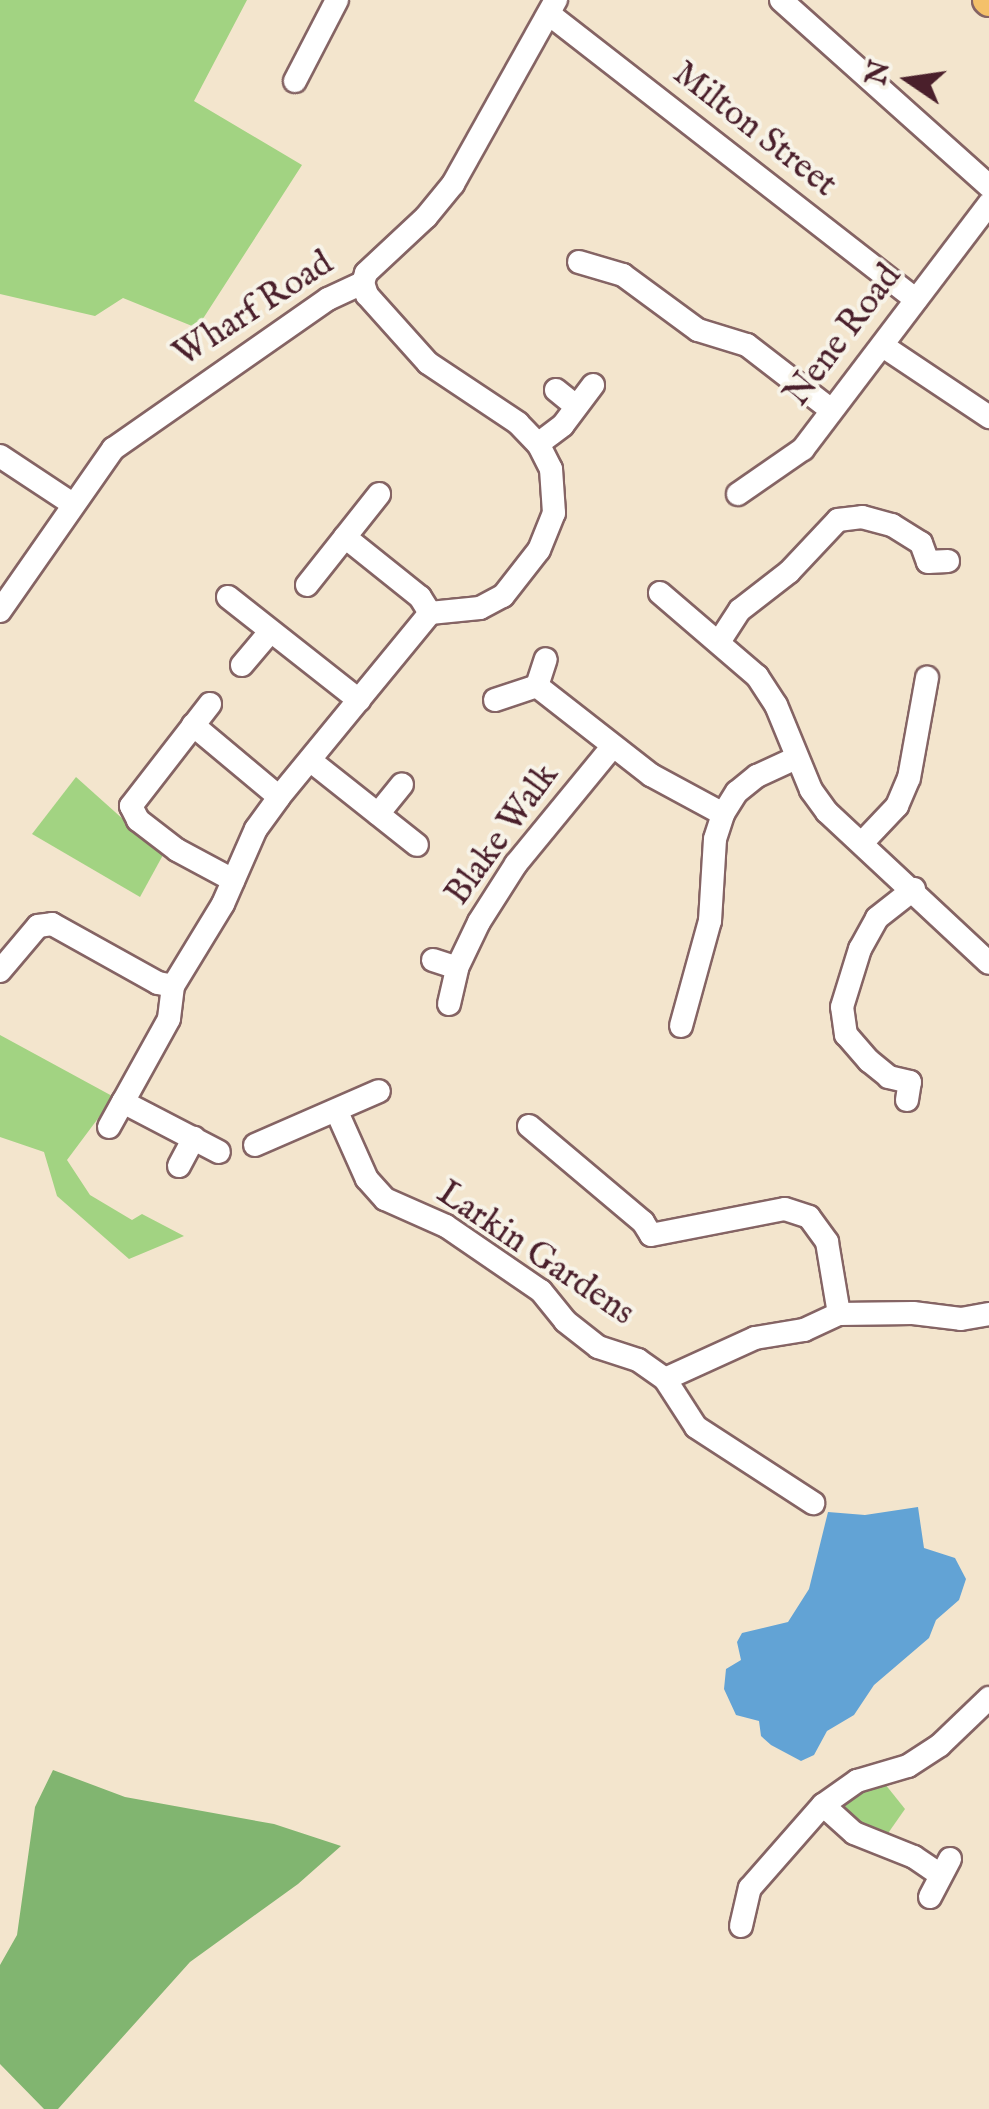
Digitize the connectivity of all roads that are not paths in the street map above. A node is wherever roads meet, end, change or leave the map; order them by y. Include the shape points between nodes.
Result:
1 (338, 0) edge
2 (781, 0) edge
3 (552, 7) edge
4 (296, 81) dead end
5 (989, 186) edge
6 (989, 204) edge
7 (594, 258) dead end
8 (363, 283) junction
9 (916, 300) junction
10 (883, 346) junction
11 (593, 385) dead end
12 (556, 390) dead end
13 (576, 406) junction
14 (830, 410) junction
15 (989, 417) edge
16 (538, 444) junction
17 (0, 456) edge
18 (379, 494) dead end
19 (738, 494) dead end
20 (71, 504) junction
21 (346, 537) junction
22 (948, 561) dead end
23 (307, 585) dead end
24 (660, 593) dead end
25 (228, 597) dead end
26 (0, 611) edge
27 (430, 613) junction
28 (270, 632) junction
29 (720, 642) junction
30 (546, 659) dead end
31 (242, 666) dead end
32 (927, 678) dead end
33 (537, 686) junction
34 (359, 700) junction
35 (495, 700) dead end
36 (210, 704) dead end
37 (193, 724) junction
38 (612, 747) junction
39 (796, 758) junction
40 (310, 761) junction
41 (402, 784) dead end
42 (280, 798) junction
43 (378, 814) junction
44 (724, 814) junction
45 (862, 843) junction
46 (417, 845) dead end
47 (233, 880) junction
48 (914, 889) junction
49 (987, 956) edge
50 (433, 960) dead end
51 (457, 968) junction
52 (0, 971) edge
53 (173, 986) junction
54 (449, 1004) dead end
55 (681, 1026) dead end
56 (379, 1090) dead end
57 (907, 1100) dead end
58 (123, 1102) junction
59 (337, 1112) junction
60 (529, 1126) dead end
61 (109, 1128) dead end
62 (194, 1138) junction
63 (255, 1145) dead end
64 (219, 1152) dead end
65 (179, 1166) dead end
66 (839, 1314) junction
67 (989, 1314) edge
68 (665, 1379) junction
69 (814, 1504) dead end
70 (989, 1698) edge
71 (823, 1805) junction
72 (930, 1897) dead end
73 (741, 1926) dead end

1 - 4 street
2 - 5 street
3 - 8 street, Wharf Road via 453,184
3 - 9 street, Milton Street
6 - 9 street, Nene Road
7 - 14 street via 698,330 747,345
8 - 16 street via 428,363 518,423
8 - 20 street, Wharf Road via 328,298 126,438
9 - 10 street, Nene Road
10 - 14 street, Nene Road
10 - 15 street
11 - 13 street
12 - 13 street
13 - 16 street
14 - 19 street, Nene Road via 803,449
16 - 27 street via 551,469 560,521 496,602
17 - 20 street
18 - 21 street
20 - 26 street, Wharf Road
21 - 23 street
21 - 27 street via 420,597
22 - 29 street via 928,562 920,544 892,525 862,517 838,520 789,572 740,610
24 - 29 street
25 - 28 street
27 - 34 street
28 - 31 street
28 - 34 street
29 - 39 street via 766,689
30 - 33 street
32 - 45 street via 903,792
33 - 35 street
33 - 38 street
34 - 40 street
36 - 37 street
37 - 42 street
37 - 47 street via 134,799 132,814 177,850
38 - 44 street
38 - 51 street, Blake Walk via 516,864
39 - 44 street via 757,776
39 - 45 street via 827,812
40 - 42 street
40 - 43 street
41 - 43 street
42 - 47 street via 256,828
43 - 46 street
44 - 55 street via 715,839 710,921
45 - 48 street
47 - 53 street
48 - 49 street
48 - 57 street via 877,918 842,1007 846,1035 869,1062 910,1082
50 - 51 street
51 - 54 street, Blake Walk
52 - 53 street via 38,926 52,924
53 - 58 street via 169,1020
56 - 59 street
58 - 61 street
58 - 62 street
59 - 63 street
59 - 68 street, Larkin Gardens via 367,1179 385,1198 446,1226 540,1291 598,1347 638,1360
60 - 66 street via 643,1222 653,1246 753,1213 785,1209 810,1217 827,1242
62 - 64 street
62 - 65 street
66 - 67 street
66 - 68 street via 804,1330 755,1338
68 - 69 street, Larkin Gardens via 696,1427
70 - 71 street via 908,1766 857,1780
71 - 72 street via 854,1834 945,1866
71 - 73 street via 750,1888

